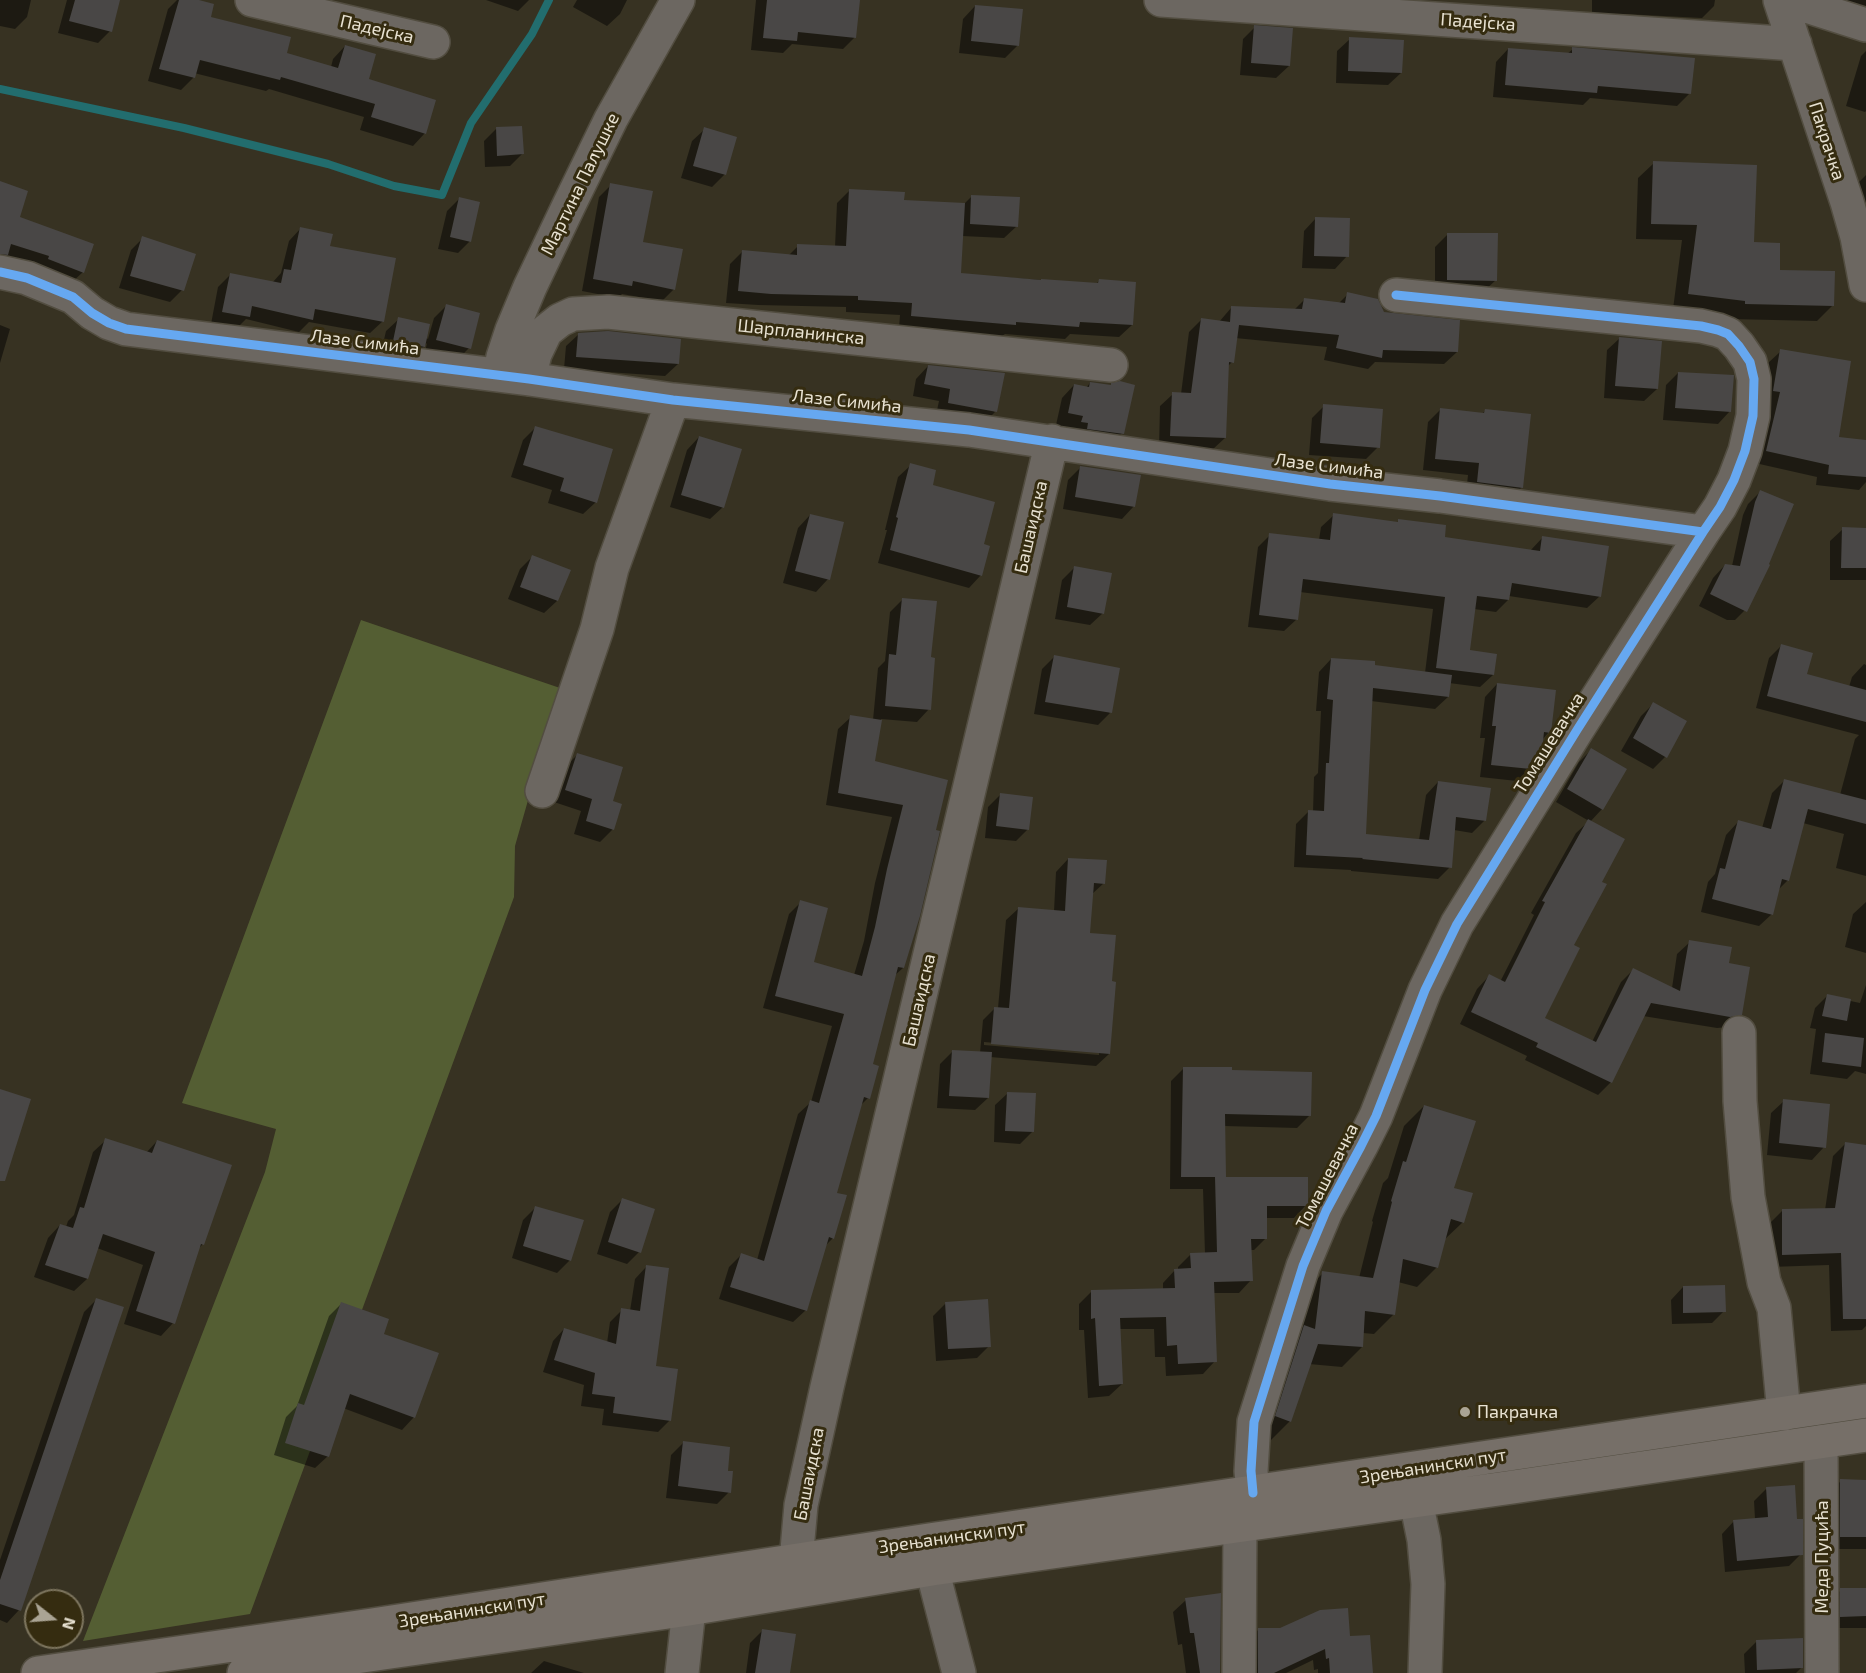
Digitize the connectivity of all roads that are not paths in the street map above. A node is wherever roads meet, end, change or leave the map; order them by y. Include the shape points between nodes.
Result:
1 (252, 0) edge
2 (678, 0) edge
3 (1161, 0) edge
4 (1780, 0) edge
5 (1788, 0) edge
6 (369, 13) edge
7 (1866, 25) edge
8 (433, 42) dead end
9 (1795, 44) junction
10 (1856, 204) edge
11 (0, 272) edge
12 (1866, 285) edge
13 (1396, 295) dead end
14 (1111, 365) dead end
15 (514, 377) junction
16 (673, 399) junction
17 (1052, 441) junction
18 (1702, 532) junction
19 (542, 791) dead end
20 (1739, 1033) dead end
21 (1765, 1178) dead end
22 (1774, 1308) junction
23 (1866, 1401) edge
24 (1784, 1414) junction
25 (1866, 1435) edge
26 (1821, 1442) junction
27 (1253, 1493) junction
28 (1416, 1501) junction
29 (1240, 1526) junction
30 (796, 1561) junction
31 (932, 1569) junction
32 (689, 1609) junction
33 (38, 1673) edge
34 (244, 1673) edge
35 (682, 1673) edge
36 (959, 1673) edge
37 (1239, 1673) edge
38 (1425, 1673) edge
39 (1822, 1673) edge

1 - 6 street, Падејска
2 - 15 street, Мартина Палушке via 611,119 512,330 503,357
3 - 9 street, Падејска
4 - 9 street, Пакрачка
5 - 7 street
6 - 8 street, Падејска
9 - 10 street, Пакрачка
10 - 12 street, Пакрачка via 1857,237
11 - 15 street, Лазе Симића via 51,287 73,297 108,323 126,329
13 - 18 street, Томашевачка via 1701,326 1728,334 1750,362 1754,379 1753,416 1734,480
14 - 15 street, Шарпланинска via 608,312 573,314 560,320 546,331 535,354
15 - 16 street, Лазе Симића
16 - 17 street, Лазе Симића
16 - 19 street via 615,558 597,629
17 - 18 street, Лазе Симића via 1330,484
17 - 30 street, Башаидска via 827,1387 801,1505
18 - 27 street, Томашевачка via 1457,924 1425,990 1376,1116 1326,1211 1303,1266 1254,1422
20 - 22 street via 1748,1197 1764,1282
21 - 22 street via 1780,1282
22 - 24 street
23 - 24 main road, Зрењанински пут
24 - 27 main road, Зрењанински пут
25 - 26 main road, Зрењанински пут
26 - 28 main road, Зрењанински пут
26 - 39 street, Меда Пуцића
27 - 30 main road, Зрењанински пут
28 - 29 main road, Зрењанински пут
28 - 38 street via 1428,1584
29 - 31 main road, Зрењанински пут
29 - 37 street
30 - 33 main road, Зрењанински пут
31 - 32 main road, Зрењанински пут
31 - 36 street
32 - 34 main road, Зрењанински пут
32 - 35 street

